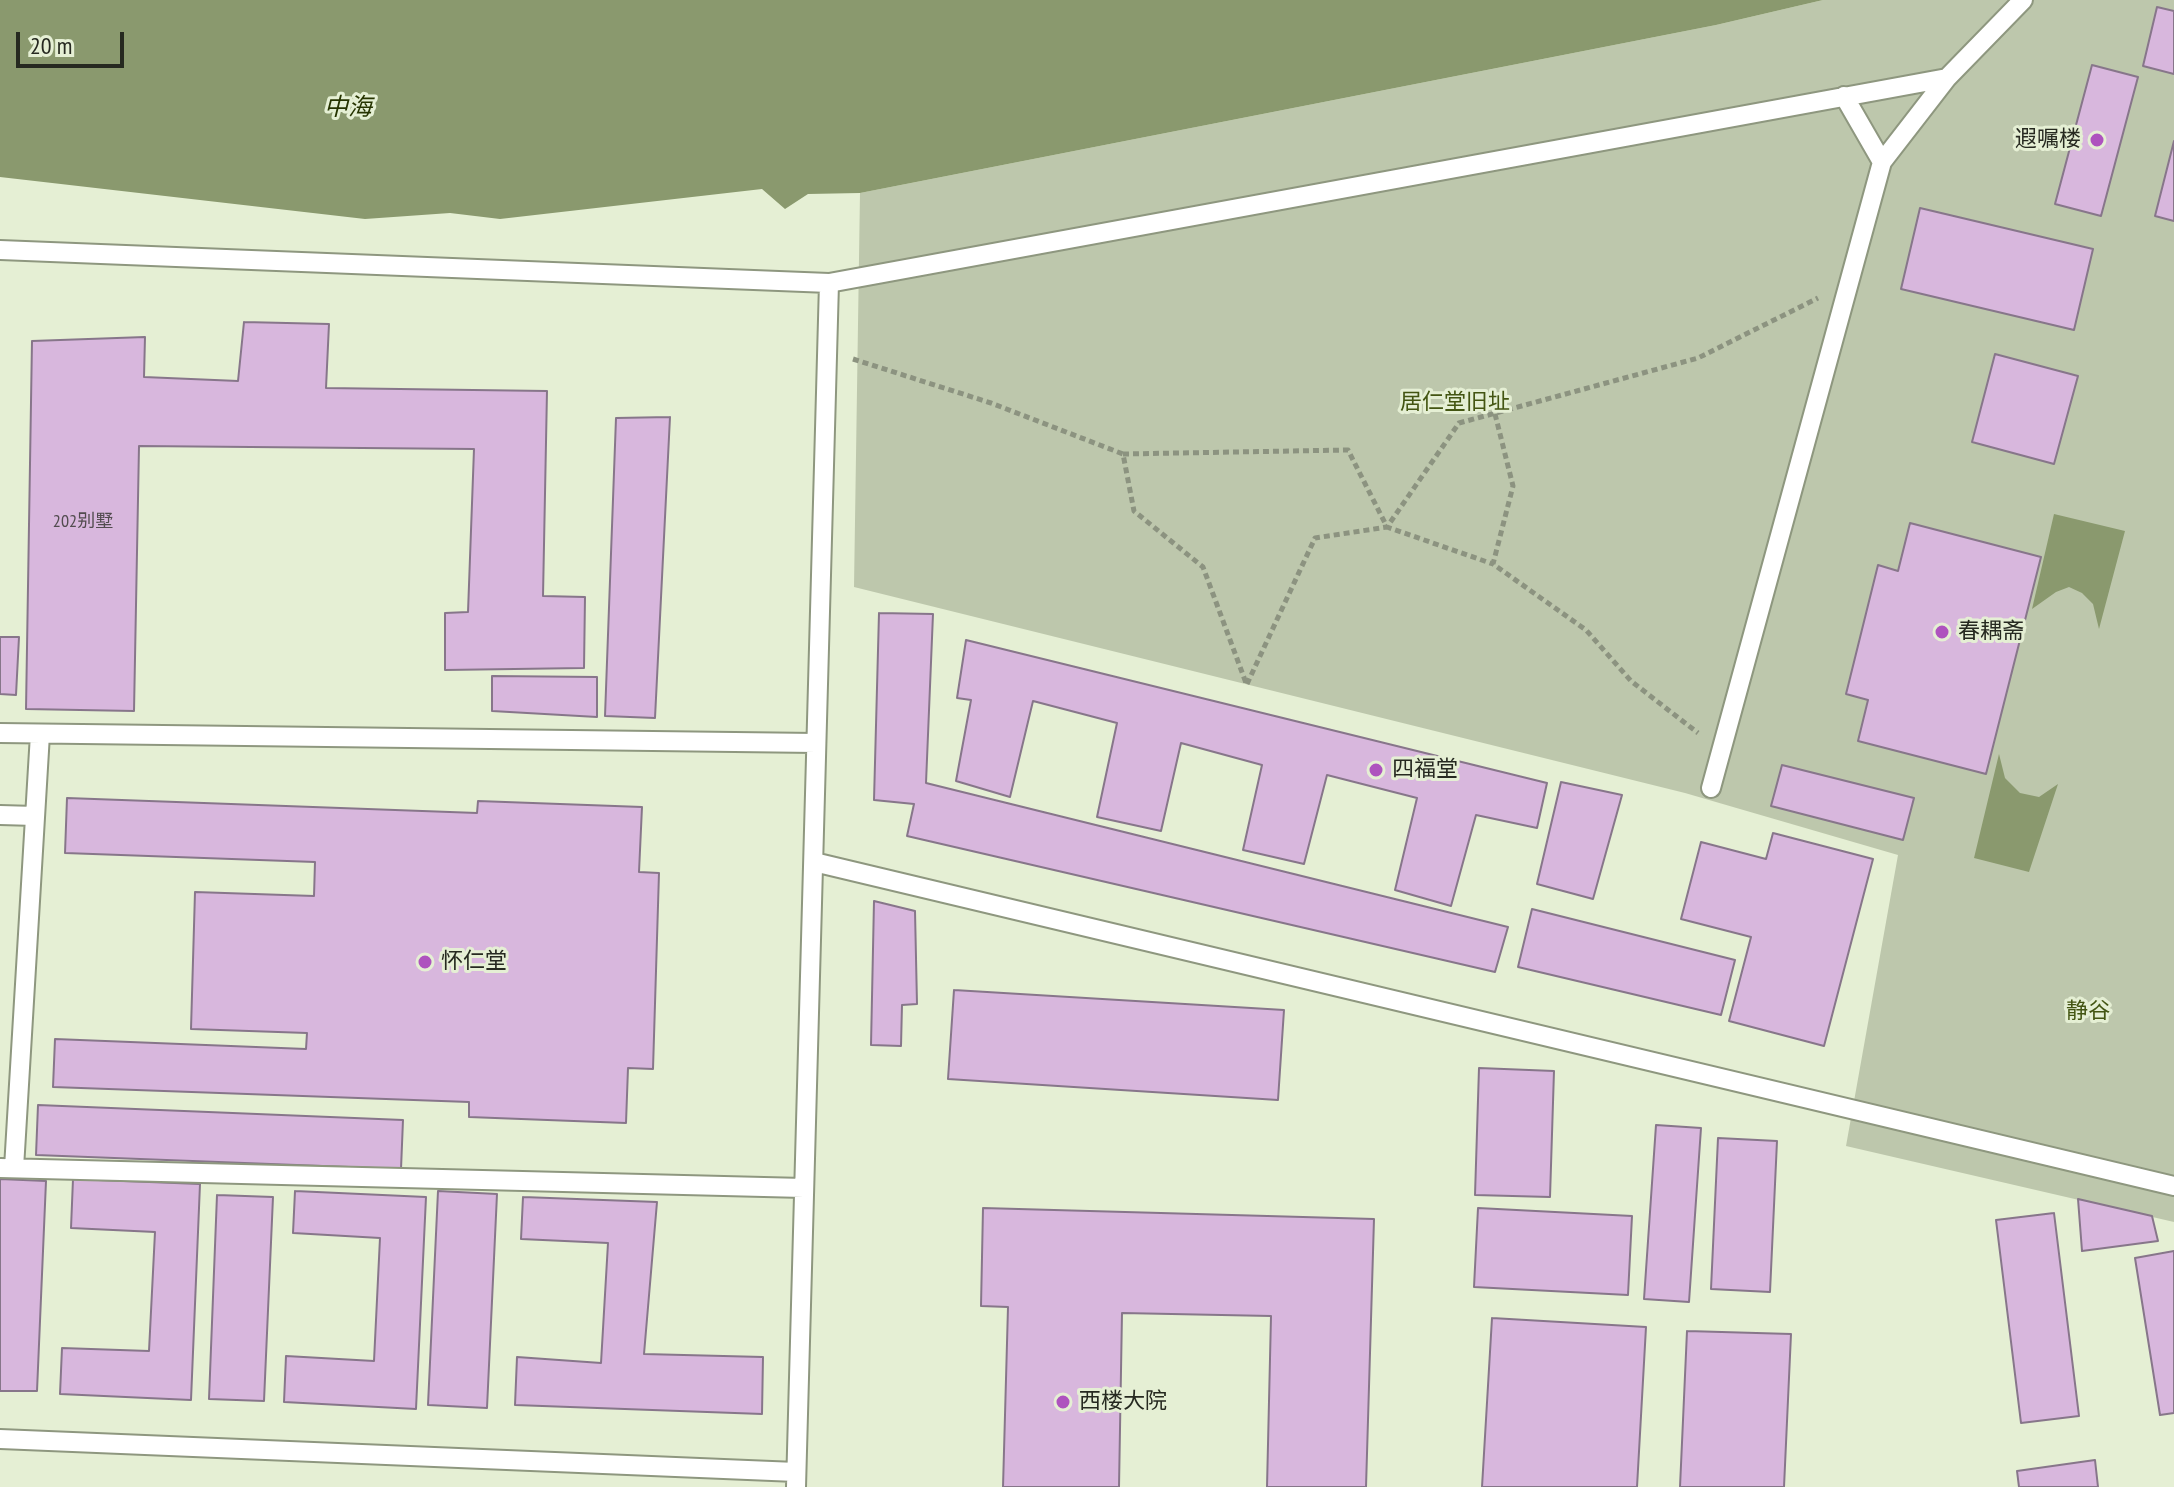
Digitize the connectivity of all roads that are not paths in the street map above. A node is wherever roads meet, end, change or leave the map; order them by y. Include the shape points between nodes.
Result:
1 (2023, 0) edge
2 (1947, 78) junction
3 (1844, 96) junction
4 (1882, 162) junction
5 (0, 250) edge
6 (829, 283) junction
7 (0, 733) edge
8 (40, 734) junction
9 (816, 743) junction
10 (1711, 788) dead end
11 (0, 815) edge
12 (35, 816) junction
13 (814, 862) junction
14 (9, 1109) edge
15 (7, 1168) edge
16 (2174, 1186) edge
17 (804, 1188) junction
18 (0, 1439) edge
19 (796, 1480) edge

1 - 2 lane
2 - 3 lane
2 - 4 lane
3 - 4 lane
3 - 6 lane
4 - 10 lane
5 - 6 lane
6 - 9 lane
7 - 8 lane
8 - 9 lane
8 - 12 lane
9 - 13 lane
11 - 12 lane
12 - 14 lane
13 - 16 lane
13 - 17 lane
14 - 15 lane
15 - 17 lane
17 - 19 lane
18 - 19 lane

